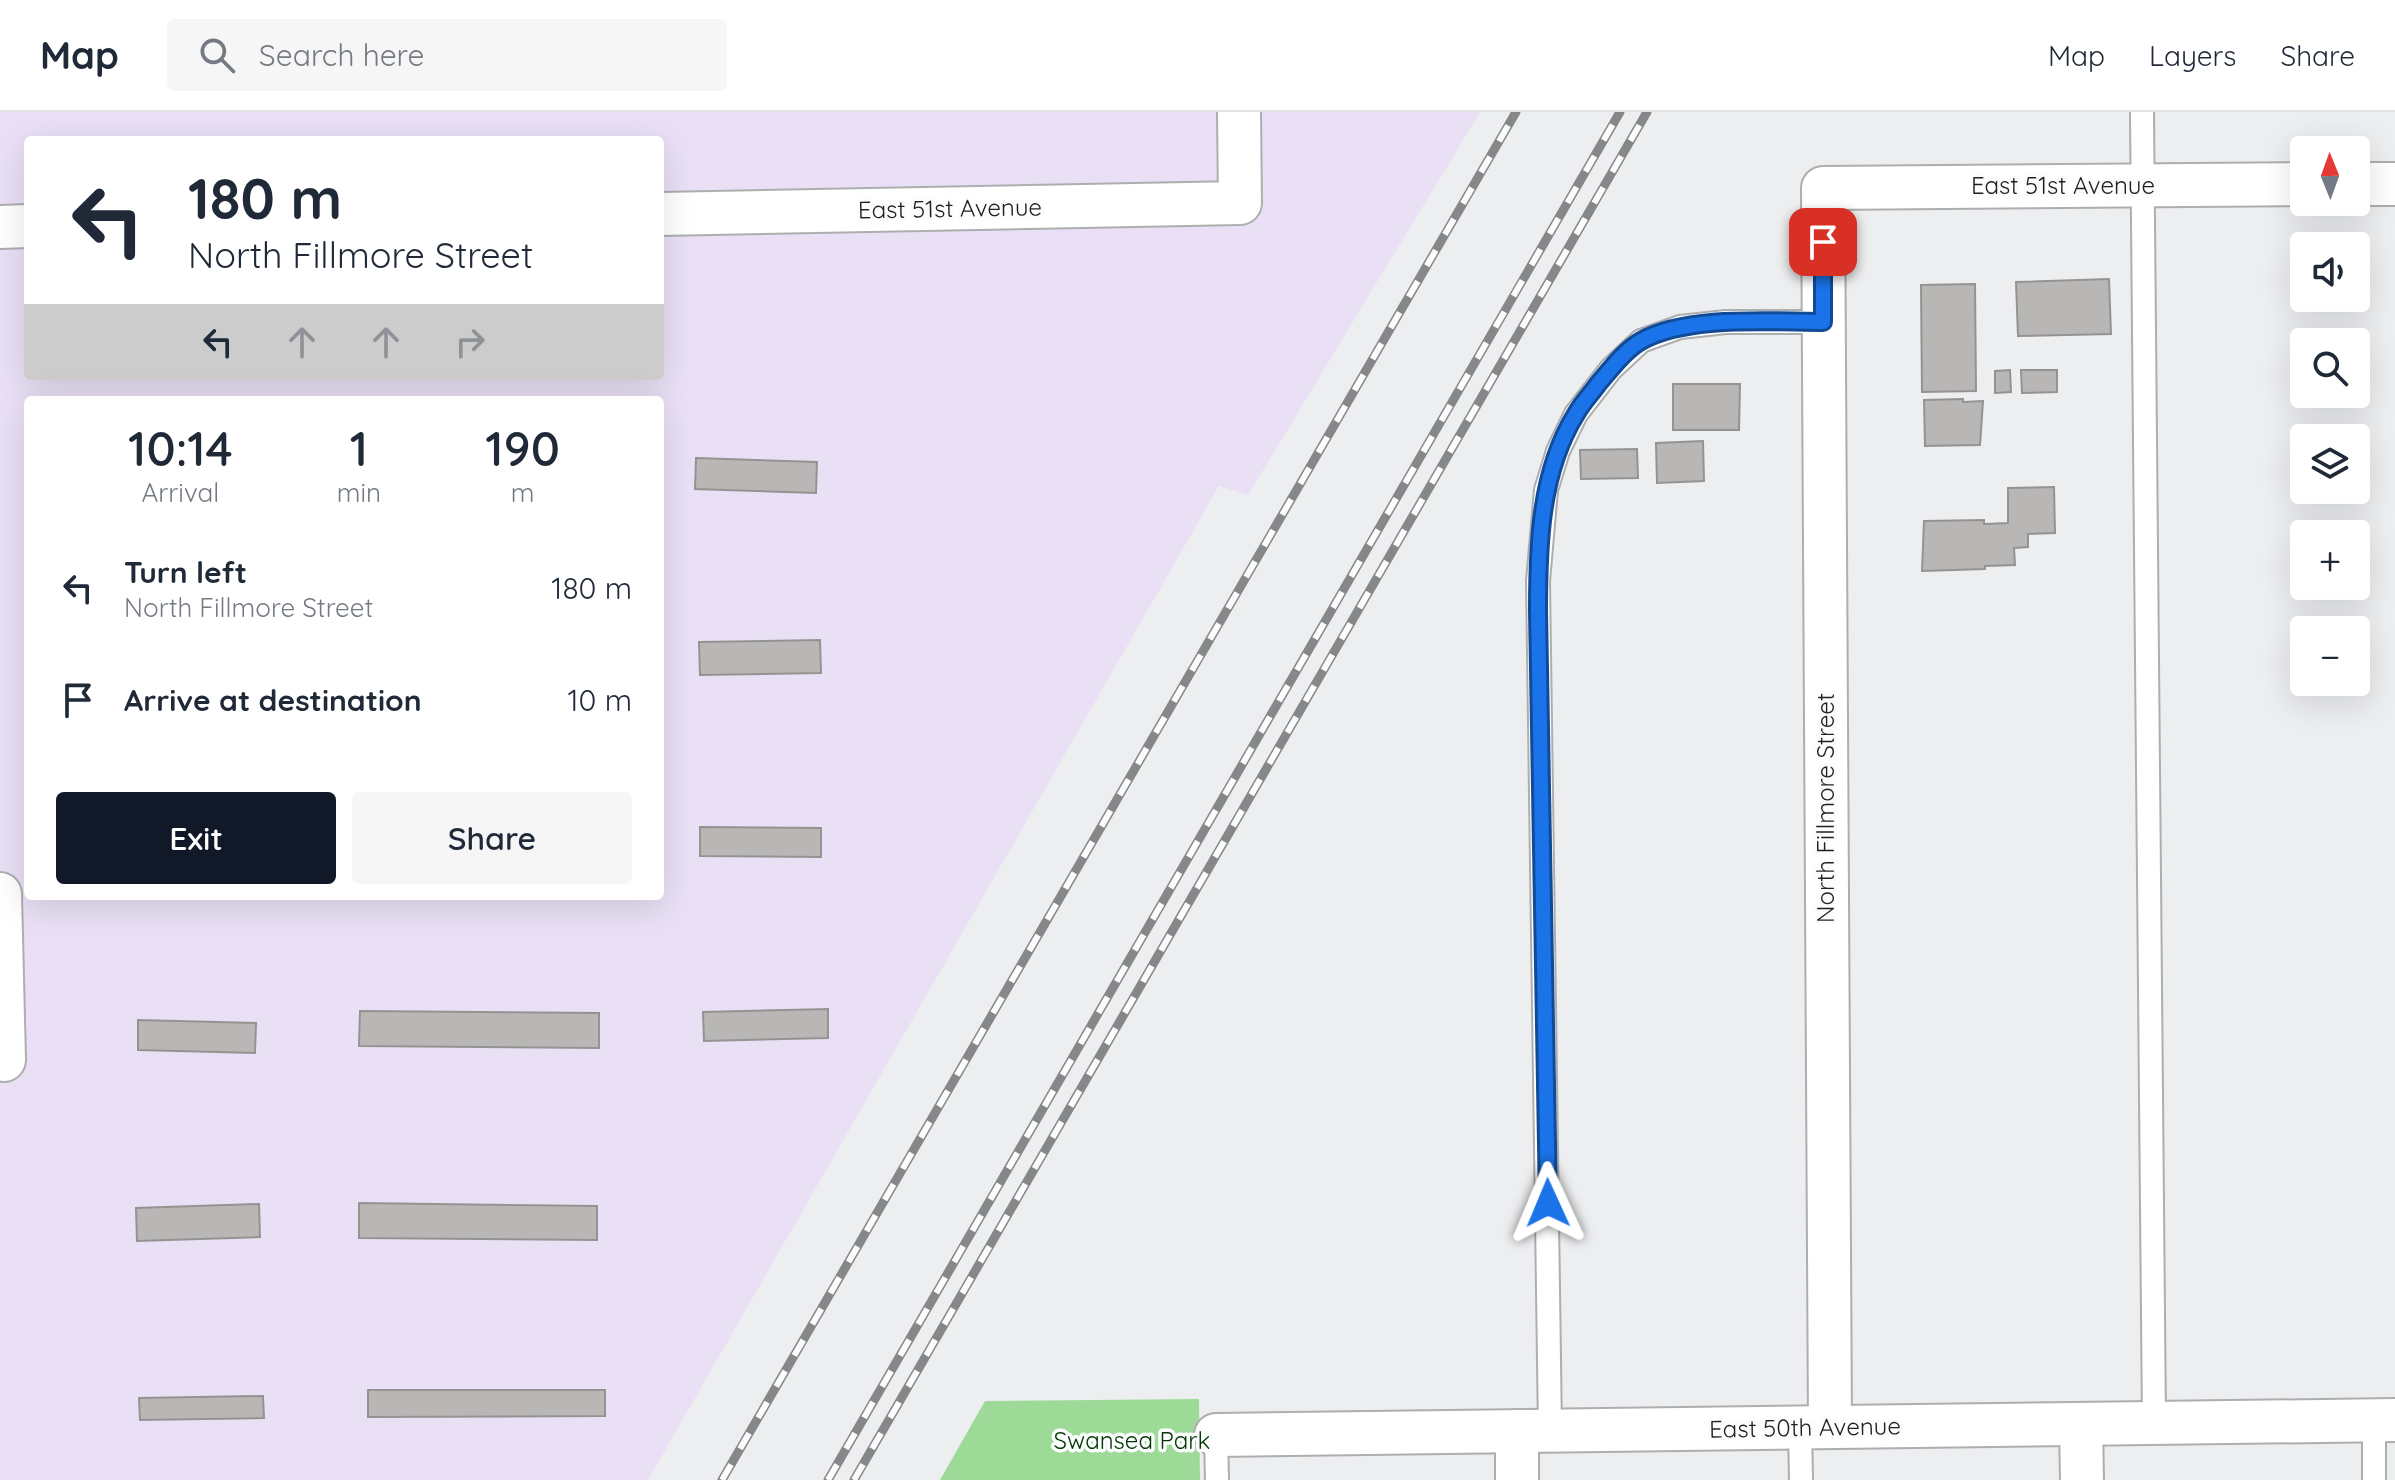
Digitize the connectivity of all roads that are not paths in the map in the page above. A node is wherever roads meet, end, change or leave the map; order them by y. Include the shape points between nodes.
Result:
1 (1239, 112) edge
2 (2142, 112) edge
3 (2290, 184) edge
4 (2370, 184) edge
5 (2395, 184) edge
6 (2143, 185) junction
7 (1823, 188) joint
8 (664, 214) edge
9 (24, 226) edge
10 (0, 227) edge
11 (1823, 322) junction
12 (0, 894) edge
13 (4, 1060) dead end
14 (2384, 1420) edge
15 (2081, 1424) junction
16 (2154, 1424) junction
17 (1815, 1428) junction
18 (1534, 1431) junction
19 (1216, 1435) joint
20 (1217, 1480) edge
21 (1517, 1480) edge
22 (1801, 1480) edge
23 (2082, 1480) edge
24 (2374, 1480) edge

1 - 8 street, East 51st Avenue via 1240,203
2 - 6 lane
3 - 6 street, East 51st Avenue
4 - 5 street
6 - 7 street, East 51st Avenue
6 - 16 lane
7 - 11 street, North Fillmore Street
9 - 10 street
11 - 17 street, North Fillmore Street
11 - 18 lane via 1726,322 1680,327 1641,341 1576,414 1546,490 1538,610
12 - 13 street
14 - 16 street, East 50th Avenue
14 - 24 lane
15 - 16 street, East 50th Avenue
15 - 17 street, East 50th Avenue
15 - 23 street
17 - 18 street, East 50th Avenue
17 - 22 lane
18 - 19 street, East 50th Avenue
18 - 21 street
19 - 20 lane

